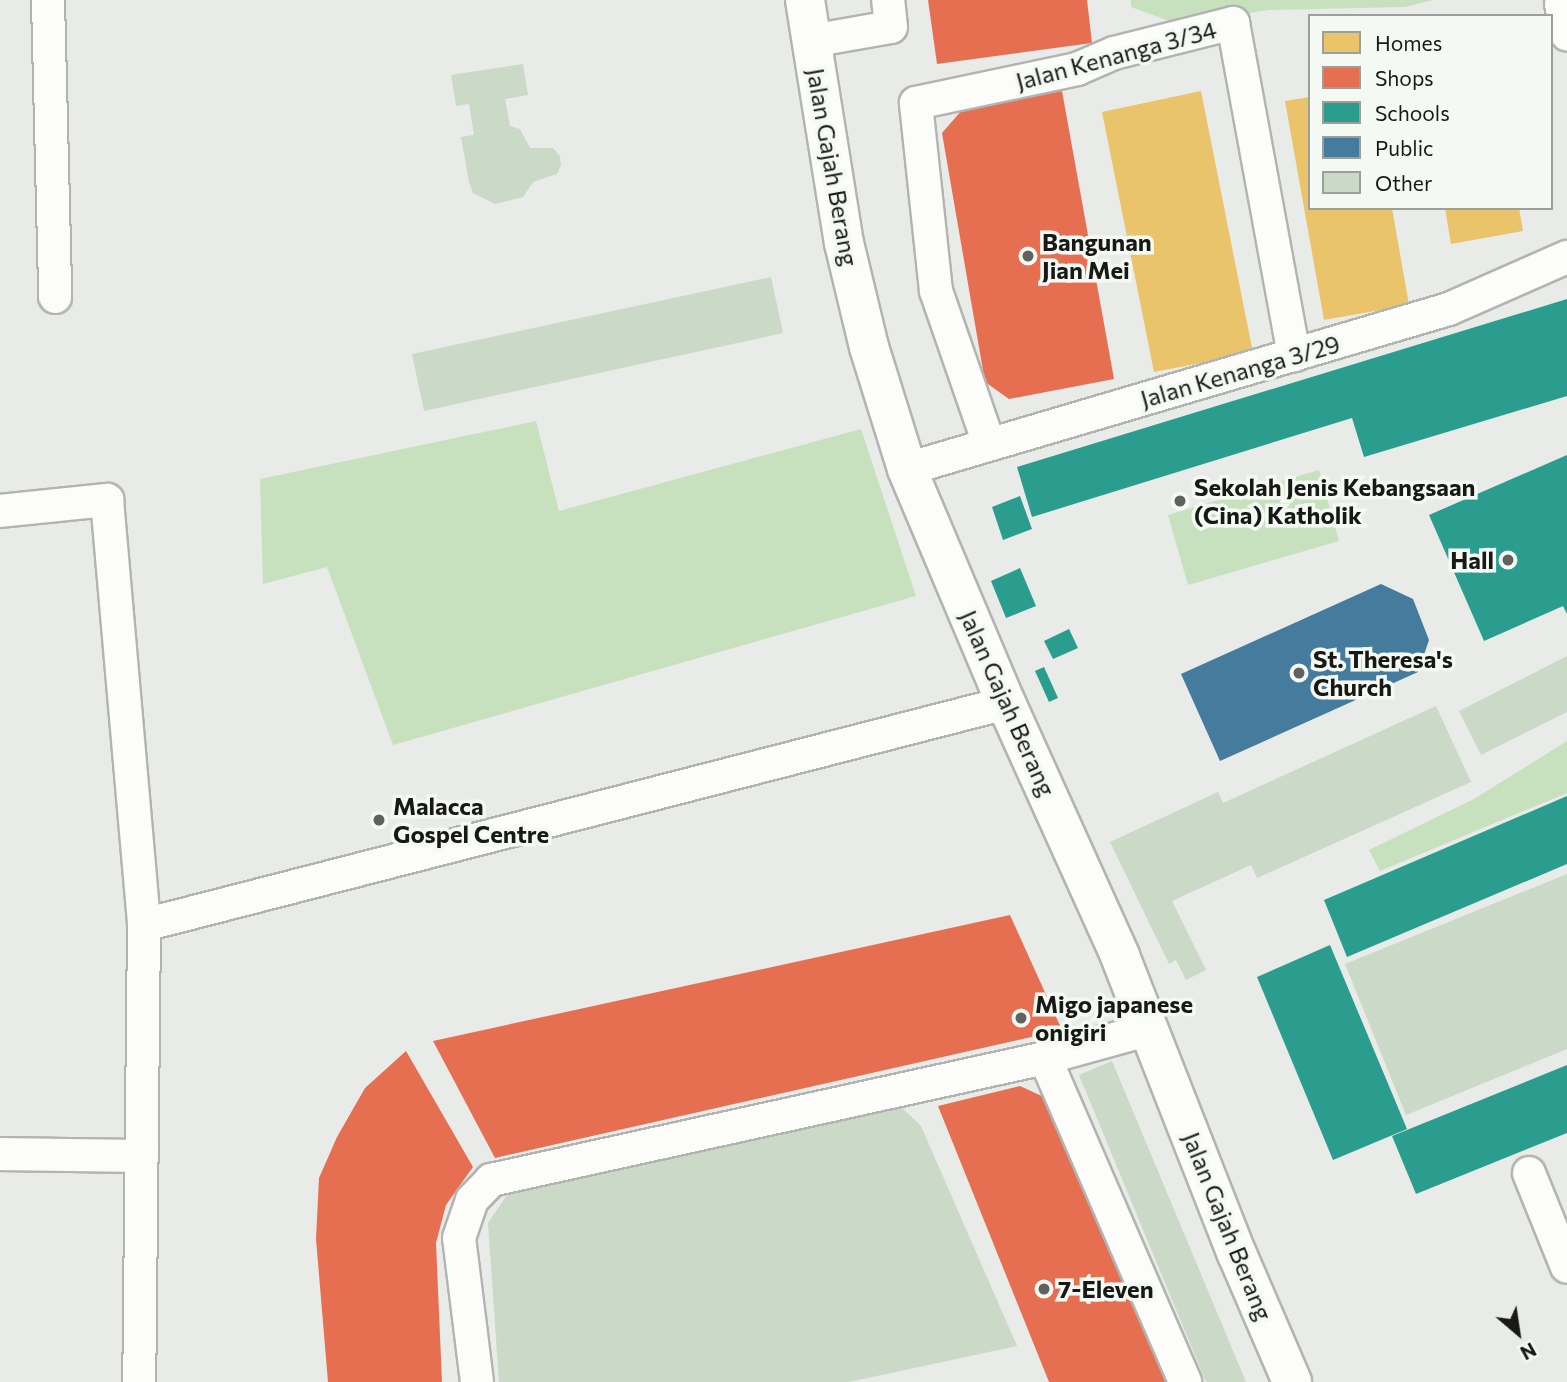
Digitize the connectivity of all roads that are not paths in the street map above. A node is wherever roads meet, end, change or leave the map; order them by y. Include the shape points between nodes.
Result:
1 (48, 0) edge
2 (805, 0) edge
3 (888, 0) edge
4 (811, 41) junction
5 (1567, 257) edge
6 (55, 297) dead end
7 (1294, 355) junction
8 (989, 444) junction
9 (907, 468) junction
10 (0, 511) edge
11 (1006, 703) junction
12 (144, 925) junction
13 (1150, 1029) junction
14 (1045, 1058) junction
15 (0, 1154) edge
16 (142, 1156) junction
17 (1529, 1173) dead end
18 (1567, 1267) edge
19 (139, 1382) edge
20 (477, 1382) edge
21 (1185, 1382) edge
22 (1292, 1382) edge

1 - 6 street
2 - 4 street, Jalan Gajah Berang
3 - 4 street via 891,27
4 - 9 street, Jalan Gajah Berang via 844,243 869,347
5 - 7 street, Jalan Kenanga 3/29 via 1449,309
7 - 8 street, Jalan Kenanga 3/29
7 - 8 street, Jalan Kenanga 3/34 via 1233,23 1114,53 1077,69 916,103 936,290
8 - 9 street, Jalan Kenanga 3/29
9 - 11 street, Jalan Gajah Berang
10 - 12 street via 107,499
11 - 12 street
11 - 13 street, Jalan Gajah Berang
12 - 16 street
13 - 14 street
13 - 22 street, Jalan Gajah Berang
14 - 20 street via 491,1181 472,1199 459,1238
14 - 21 street
15 - 16 street
16 - 19 street
17 - 18 street

